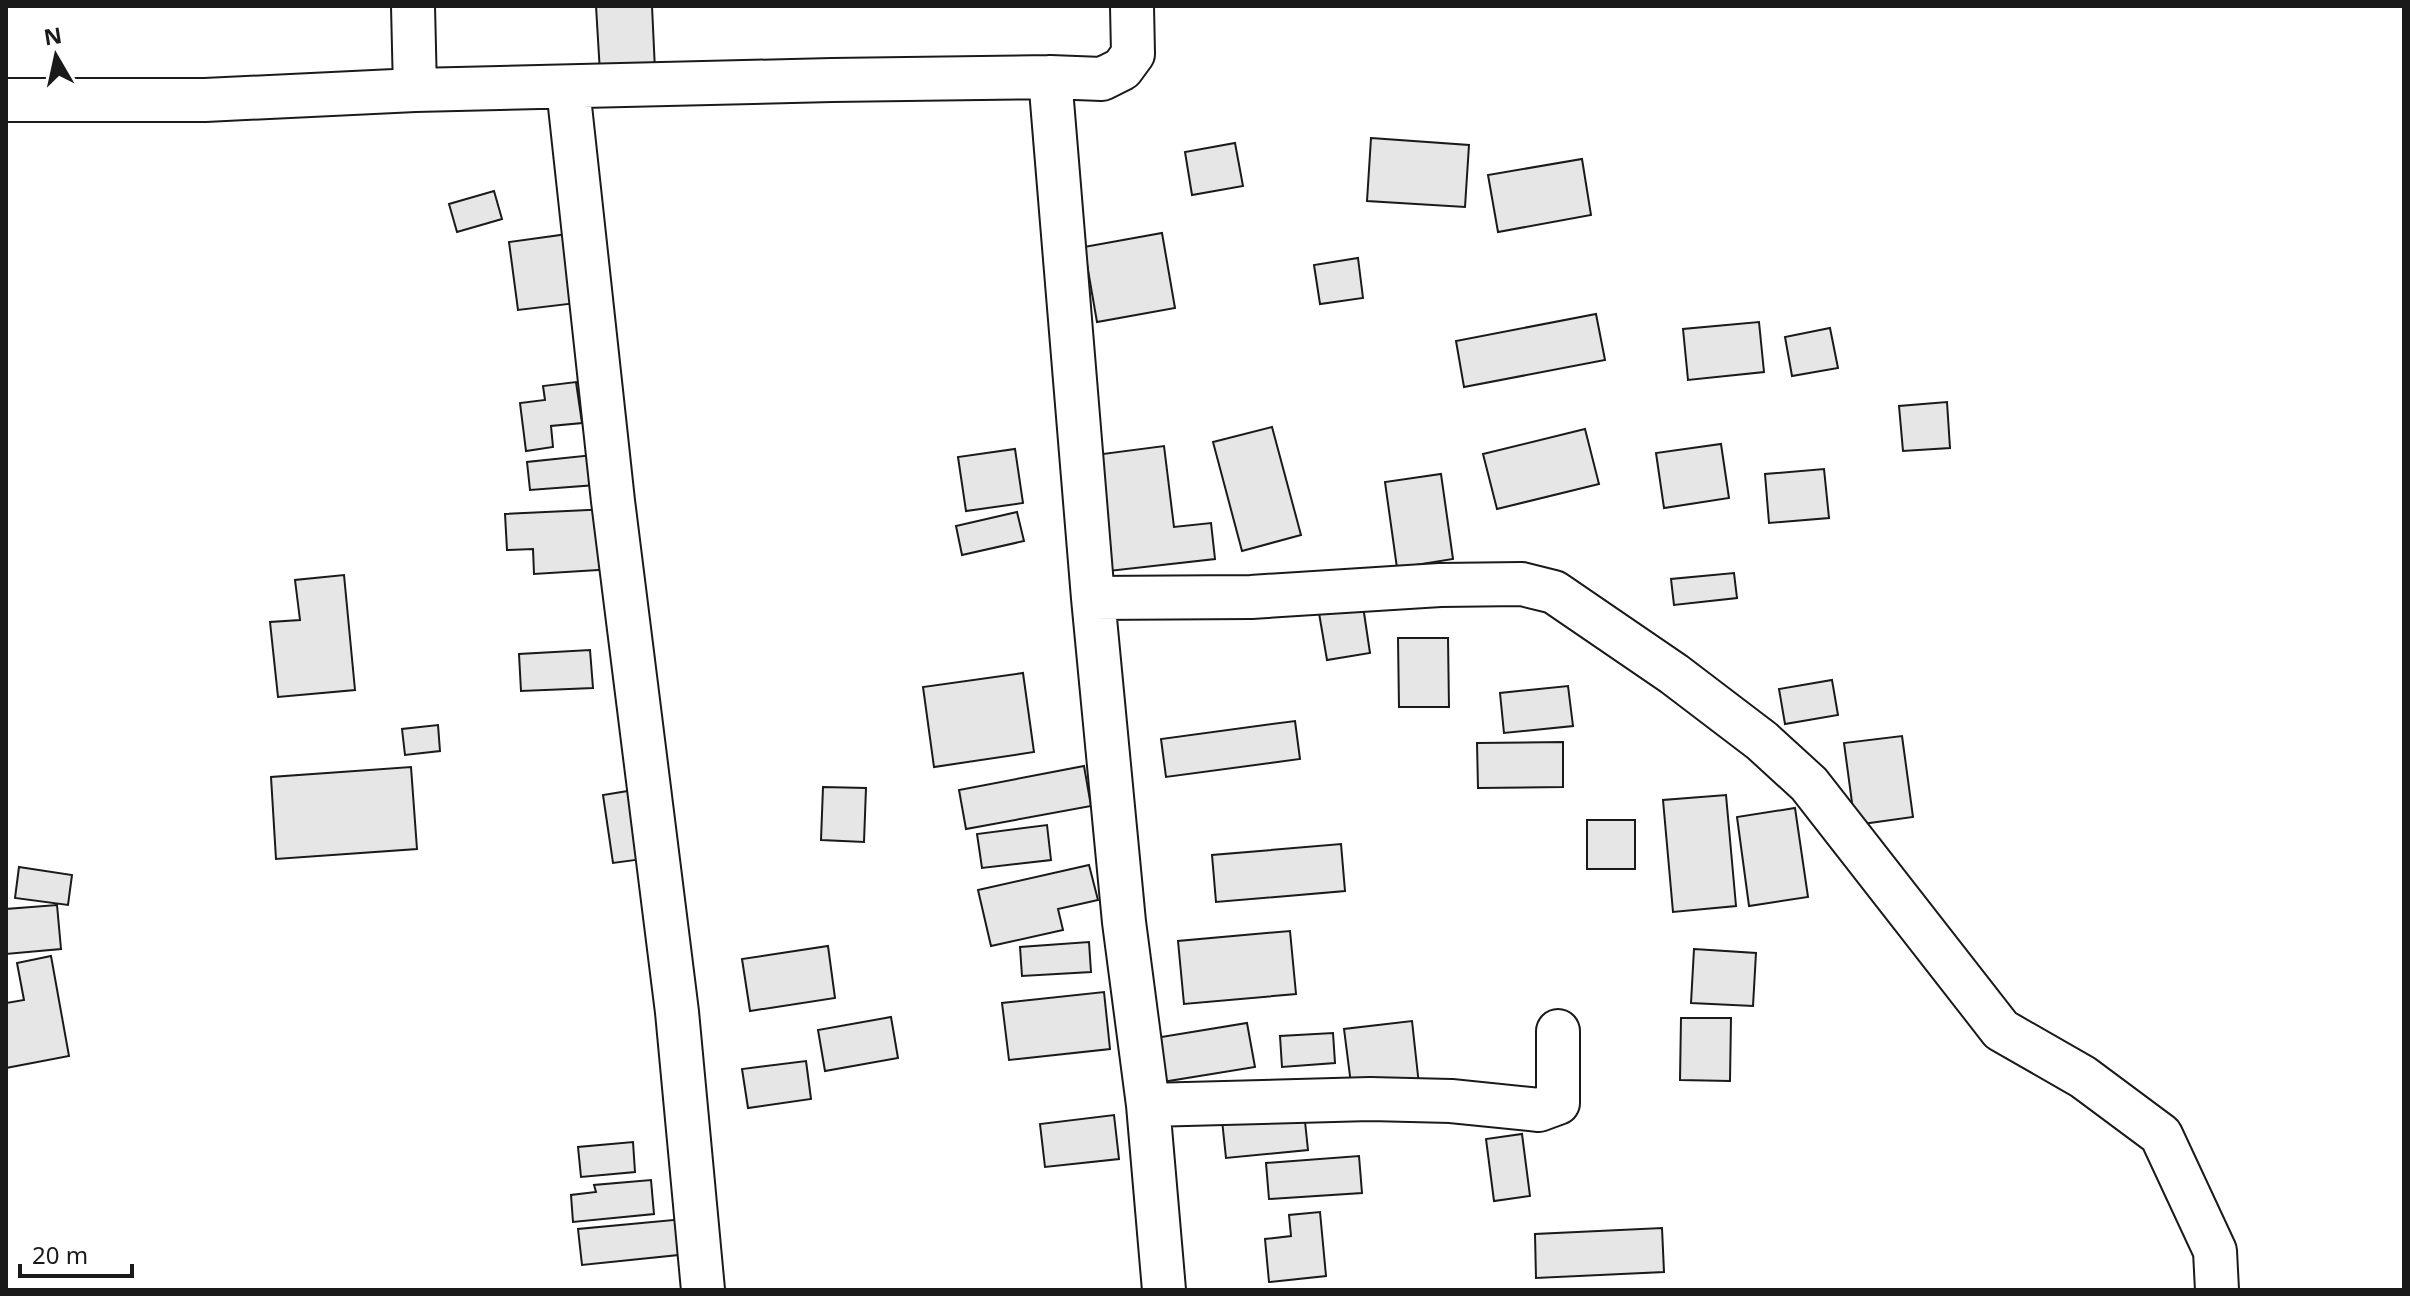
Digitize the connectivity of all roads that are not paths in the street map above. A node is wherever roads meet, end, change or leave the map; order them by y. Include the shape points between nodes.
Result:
1 (413, 6) edge
2 (1132, 6) edge
3 (1050, 77) junction
4 (568, 88) junction
5 (415, 90) junction
6 (6, 100) edge
7 (1093, 598) junction
8 (1558, 1031) dead end
9 (1148, 1105) junction
10 (703, 1290) edge
11 (1164, 1290) edge
12 (2217, 1290) edge

1 - 5 street
2 - 3 street via 1133,54 1122,69 1102,79
3 - 4 street
3 - 7 street
4 - 5 street
4 - 10 street via 677,1012
5 - 6 street via 205,100
7 - 9 street via 1124,922
7 - 12 street via 1251,597 1440,585 1522,584 1554,592 1674,674 1809,784 2001,1030 2083,1077 2161,1135 2215,1251
8 - 9 street via 1558,1103 1539,1110 1370,1099
9 - 11 street

